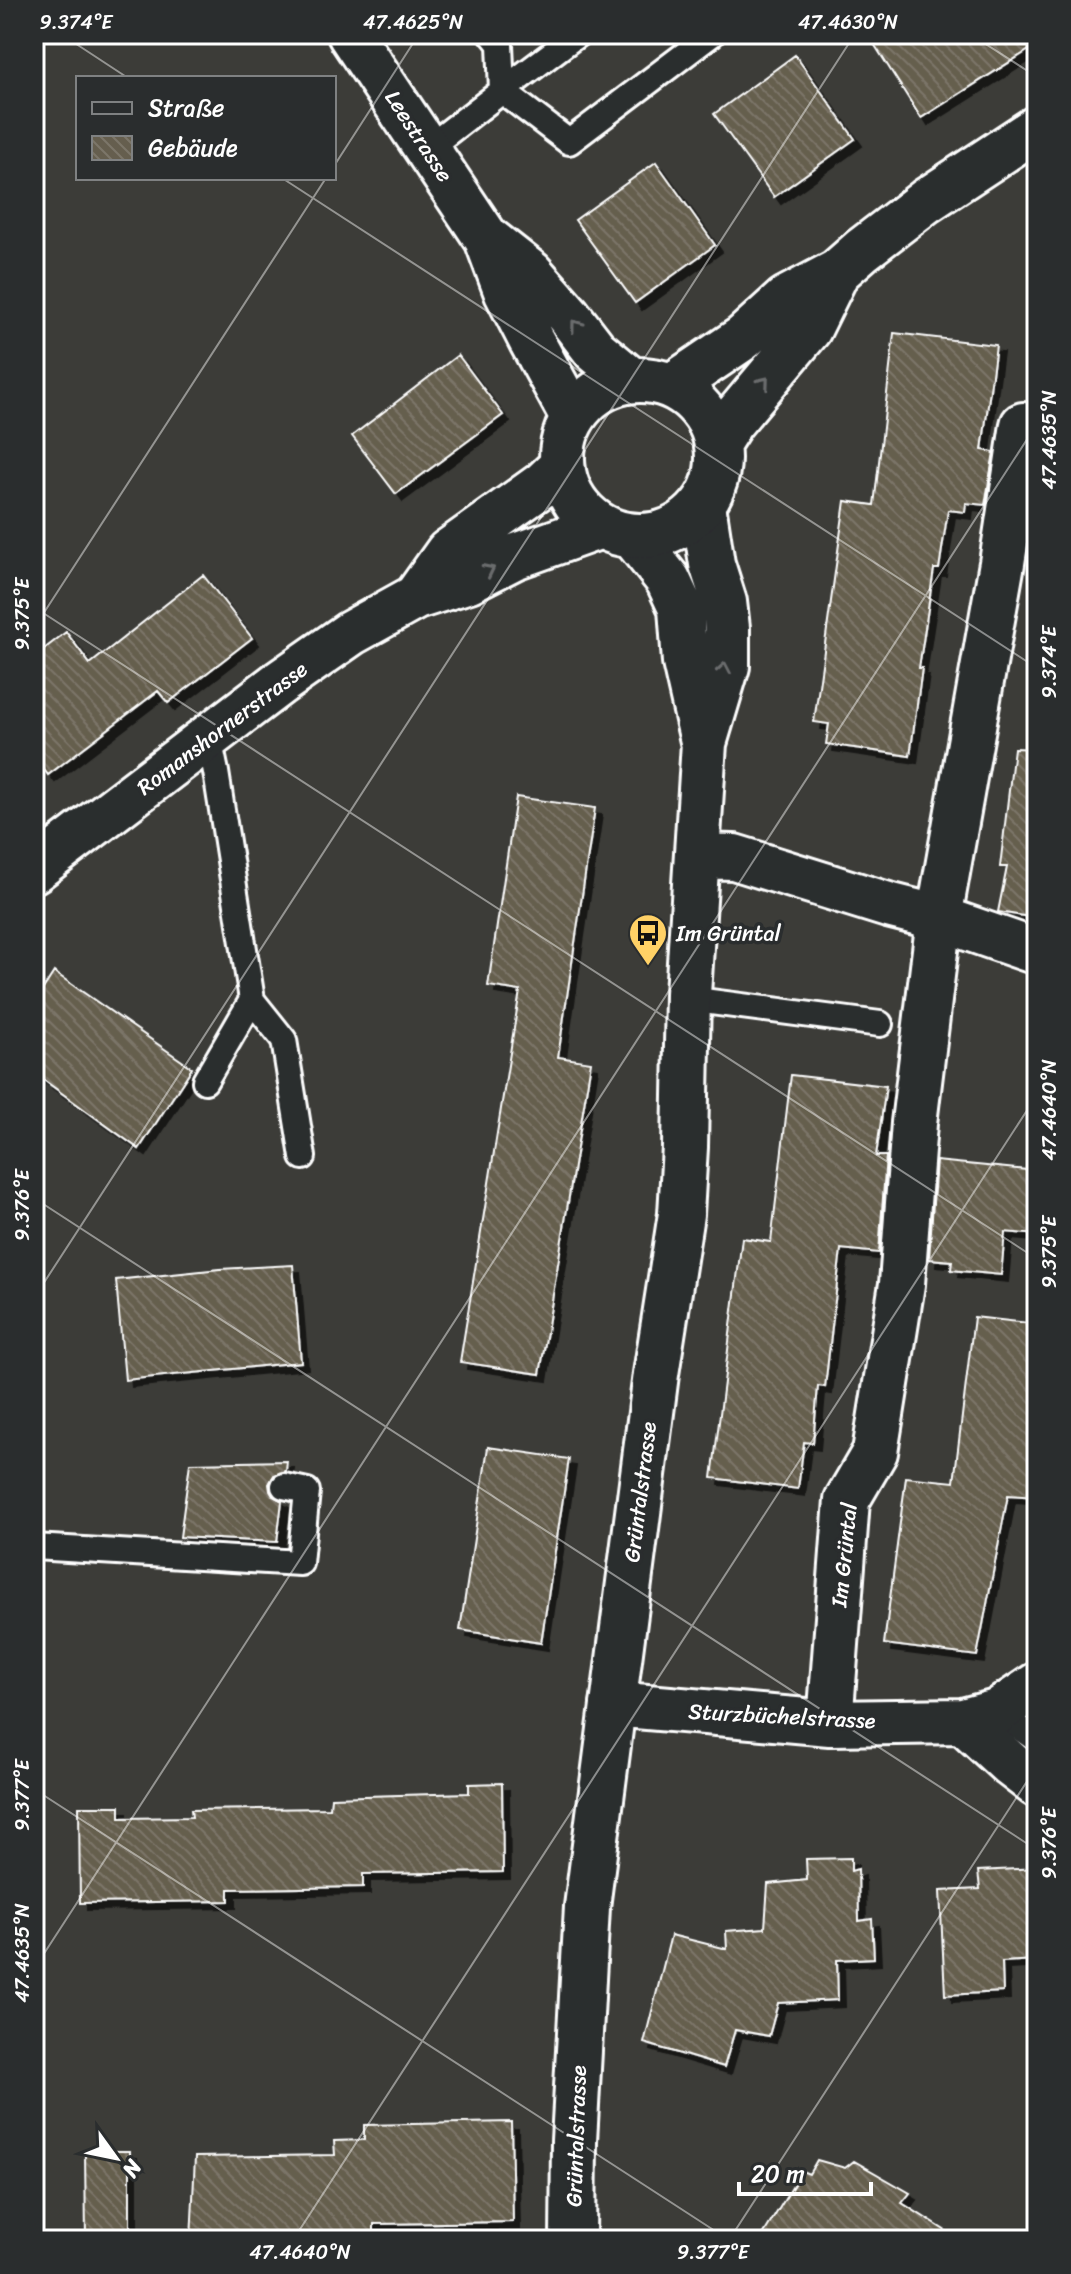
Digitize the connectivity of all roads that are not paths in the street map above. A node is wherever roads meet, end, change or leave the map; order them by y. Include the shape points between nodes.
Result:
1 (350, 34) edge
2 (492, 34) edge
3 (578, 34) edge
4 (712, 34) edge
5 (502, 91) junction
6 (1037, 128) edge
7 (428, 148) junction
8 (487, 239) junction
9 (837, 272) junction
10 (652, 383) junction
11 (573, 417) junction
12 (1023, 425) dead end
13 (717, 444) junction
14 (562, 466) junction
15 (703, 505) junction
16 (617, 531) junction
17 (416, 597) junction
18 (209, 738) junction
19 (704, 743) junction
20 (697, 856) junction
21 (34, 870) edge
22 (939, 918) junction
23 (1037, 948) edge
24 (688, 999) junction
25 (252, 1000) junction
26 (880, 1024) dead end
27 (205, 1081) dead end
28 (303, 1157) dead end
29 (284, 1486) dead end
30 (34, 1547) edge
31 (1037, 1685) edge
32 (613, 1704) junction
33 (980, 1717) junction
34 (830, 1723) junction
35 (1037, 1740) edge
36 (1037, 1785) edge
37 (573, 2240) edge

1 - 7 street, Leestrasse
2 - 5 lane via 500,44
3 - 5 lane
4 - 5 lane via 569,142
5 - 7 lane
6 - 9 street via 926,201
7 - 8 street, Leestrasse
10 -> 8 street, Leestrasse via 595,350 531,273
8 - 11 street, Leestrasse via 513,305
9 - 10 street via 786,299 743,338
13 -> 9 street via 809,329
10 - 11 street via 614,384 584,403
10 - 13 street via 688,396 702,409
11 - 14 street
12 - 22 street, Im Grüntal via 1015,556
13 - 15 street via 718,465
14 - 16 street via 568,490 582,511
14 - 17 street, Romanshornerstrasse via 448,552
15 - 16 street via 672,529 652,535
19 -> 15 street, Grüntalstrasse via 727,666 727,628
17 -> 16 street, Romanshornerstrasse via 469,580 514,557
16 - 19 street, Grüntalstrasse via 668,580 681,608 685,662
17 - 18 street, Romanshornerstrasse via 351,633
18 - 21 street, Romanshornerstrasse
18 - 25 lane
19 - 20 street, Grüntalstrasse
20 - 22 street via 734,857
20 - 24 street, Grüntalstrasse
22 - 23 street
22 - 34 street, Im Grüntal via 914,1123 902,1284 875,1452 847,1500
24 - 26 lane
24 - 32 street, Grüntalstrasse via 681,1214
25 - 27 lane
25 - 28 lane via 284,1040
29 - 30 lane via 307,1491 300,1563
31 - 33 street
32 - 34 street, Sturzbüchelstrasse
32 - 37 street, Grüntalstrasse via 587,1907
33 - 34 street, Sturzbüchelstrasse
33 - 35 lane
33 - 36 street via 1011,1765

